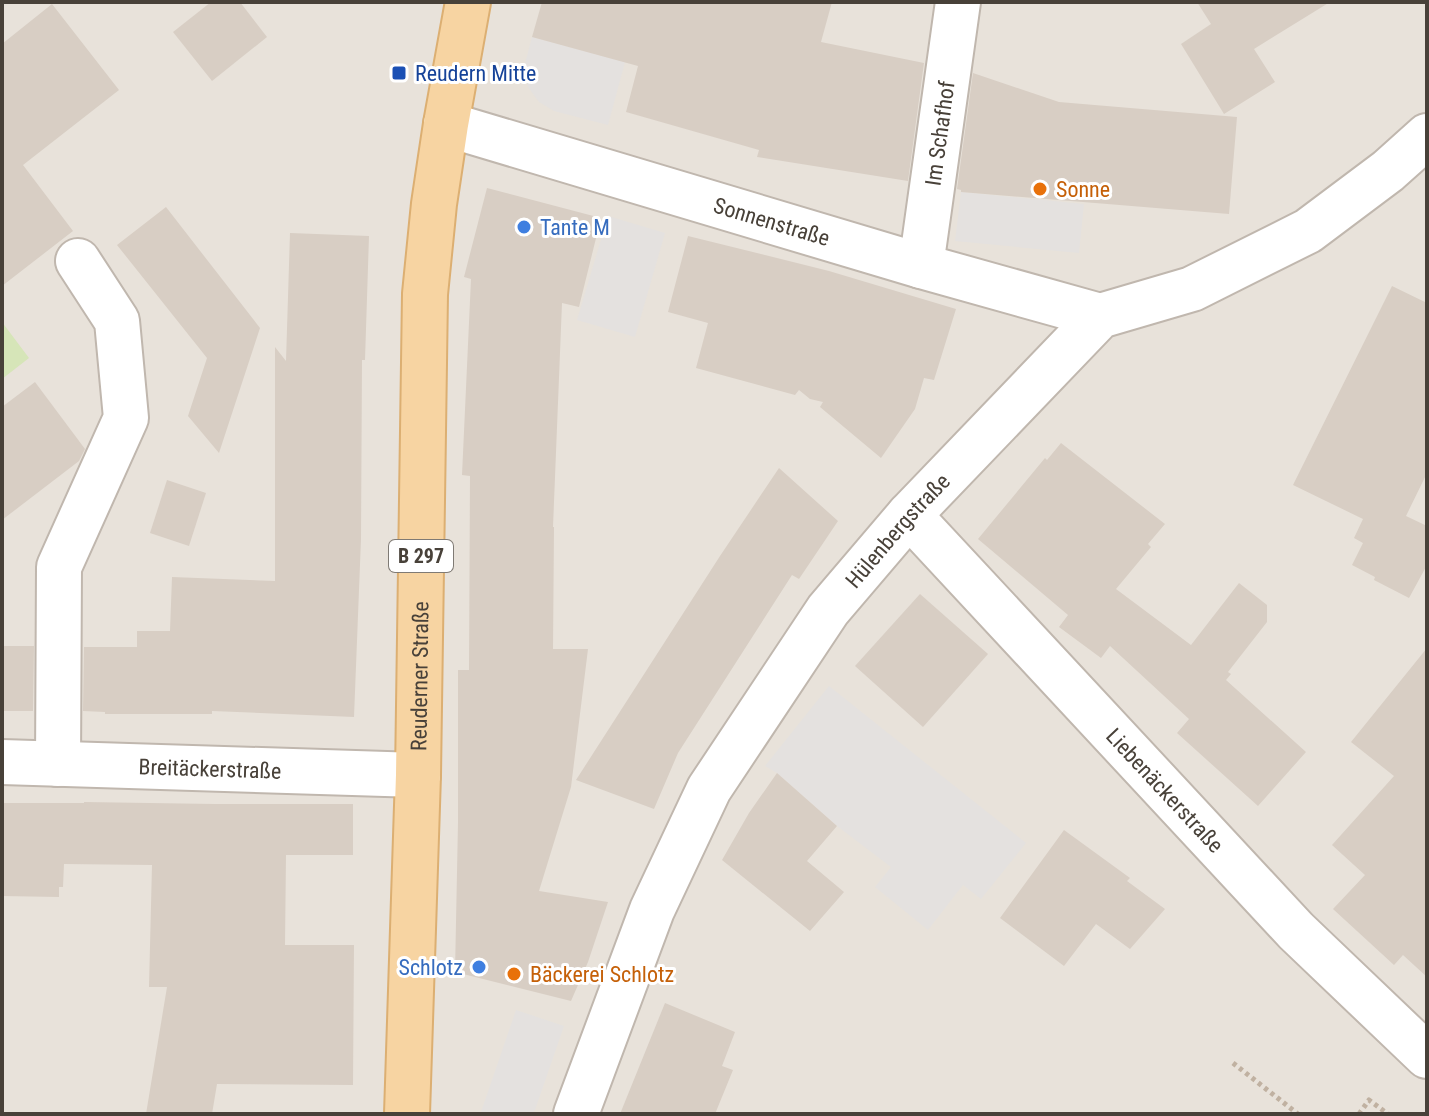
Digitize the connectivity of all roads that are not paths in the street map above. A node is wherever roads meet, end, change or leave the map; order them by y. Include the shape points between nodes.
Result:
1 (468, 2) edge
2 (958, 2) edge
3 (446, 124) junction
4 (1427, 136) edge
5 (78, 261) dead end
6 (921, 266) junction
7 (1100, 316) junction
8 (909, 515) junction
9 (2, 762) edge
10 (58, 764) junction
11 (418, 775) junction
12 (1427, 1056) edge
13 (407, 1114) edge
14 (576, 1114) edge

1 - 3 main road, Reuderner Straße / B 297
2 - 6 street, Im Schafhof
3 - 6 street, Sonnenstraße
3 - 11 main road, Reuderner Straße / B 297 via 425,294
4 - 7 street, Hülenbergstraße via 1308,231 1192,289
5 - 10 street via 117,321 126,418 59,567
6 - 7 street, Sonnenstraße
7 - 8 street, Hülenbergstraße
8 - 12 street, Liebenäckerstraße via 1296,931
8 - 14 street, Hülenbergstraße via 828,610 709,789 652,910
9 - 10 street, Breitäckerstraße
10 - 11 street, Breitäckerstraße
11 - 13 main road, Reuderner Straße / B 297

